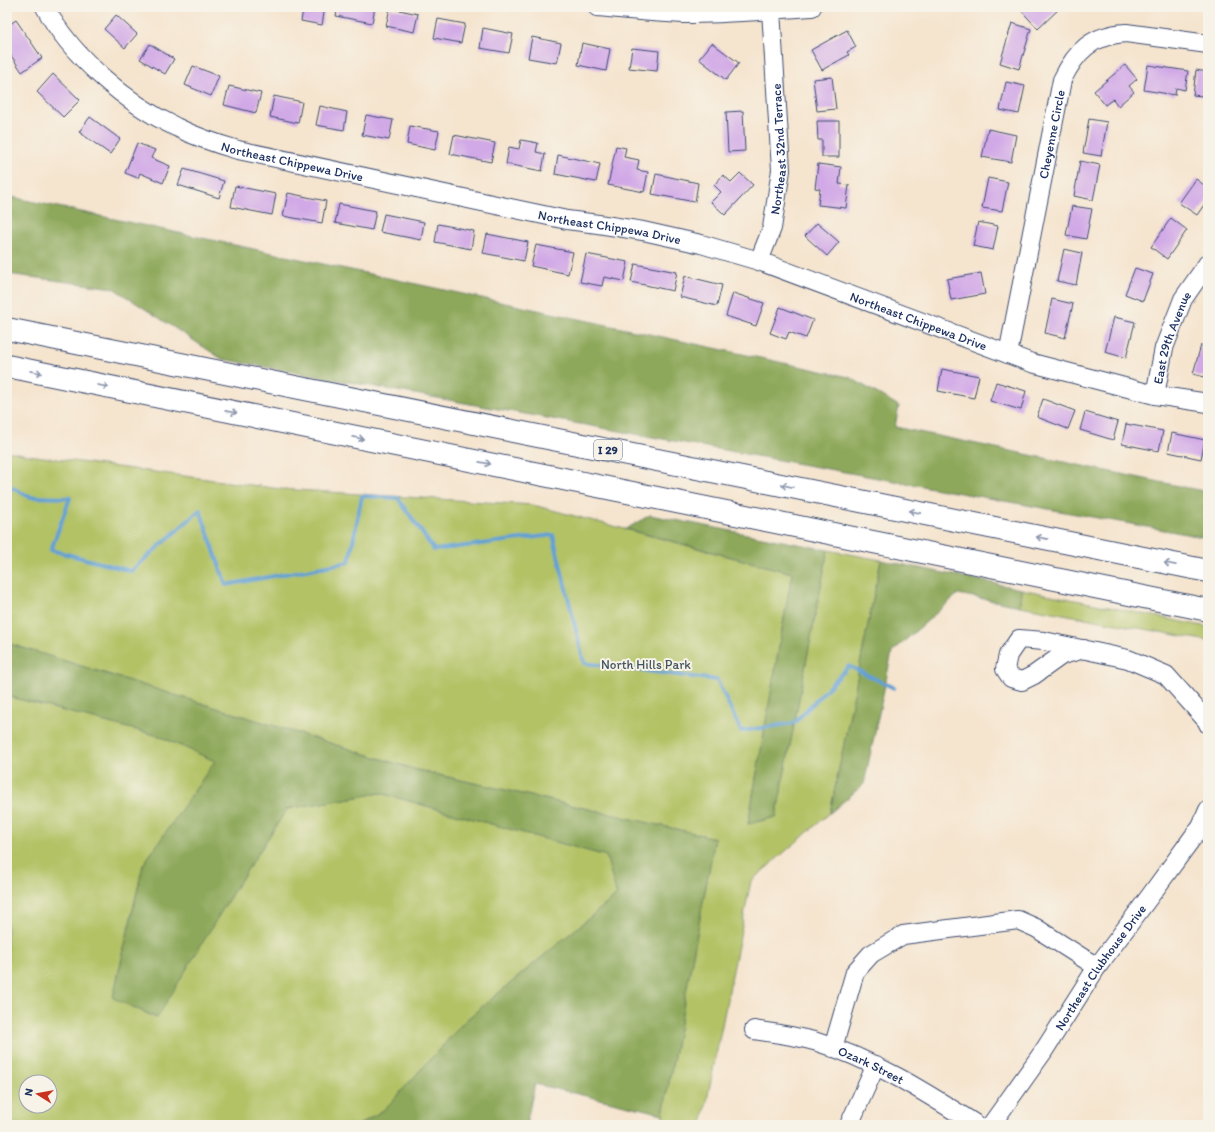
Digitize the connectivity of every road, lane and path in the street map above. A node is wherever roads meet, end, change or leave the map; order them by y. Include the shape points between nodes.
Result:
1 (45, 7) edge
2 (597, 7) edge
3 (812, 7) edge
4 (771, 10) junction
5 (1208, 44) edge
6 (758, 261) junction
7 (1208, 263) edge
8 (7, 329) edge
9 (1008, 354) junction
10 (7, 366) edge
11 (1155, 395) junction
12 (1208, 403) edge
13 (1208, 571) edge
14 (1208, 610) edge
15 (1084, 649) dead end
16 (1208, 724) edge
17 (1208, 810) edge
18 (1097, 967) junction
19 (754, 1030) dead end
20 (833, 1048) junction
21 (876, 1065) junction
22 (849, 1125) edge
23 (977, 1125) edge
24 (991, 1125) edge

1 - 6 street, Northeast Chippewa Drive via 56,26 77,52 127,98 175,127 206,140 238,150 567,220 643,231 701,244
2 - 4 street via 683,14
3 - 4 street
4 - 6 street, Northeast 32nd Terrace via 781,170 772,228
5 - 9 street, Cheyenne Circle via 1117,34 1094,42 1080,52 1069,65 1062,80
6 - 9 street, Northeast Chippewa Drive
7 - 11 street, East 29th Avenue via 1183,299 1164,348
13 -> 8 highway, I 29
9 - 11 street, Northeast Chippewa Drive via 1032,363
10 -> 14 highway
11 - 12 street, Northeast Chippewa Drive
15 - 16 street via 1128,659 1166,675
17 - 18 street, Northeast Clubhouse Drive via 1201,826
18 - 20 street via 1036,928 1018,920 903,935 871,954 856,972
18 - 24 street, Northeast Clubhouse Drive via 1043,1052
19 - 20 street, Ozark Street via 814,1041
20 - 21 street, Ozark Street
21 - 22 street
21 - 23 street, Ozark Street

